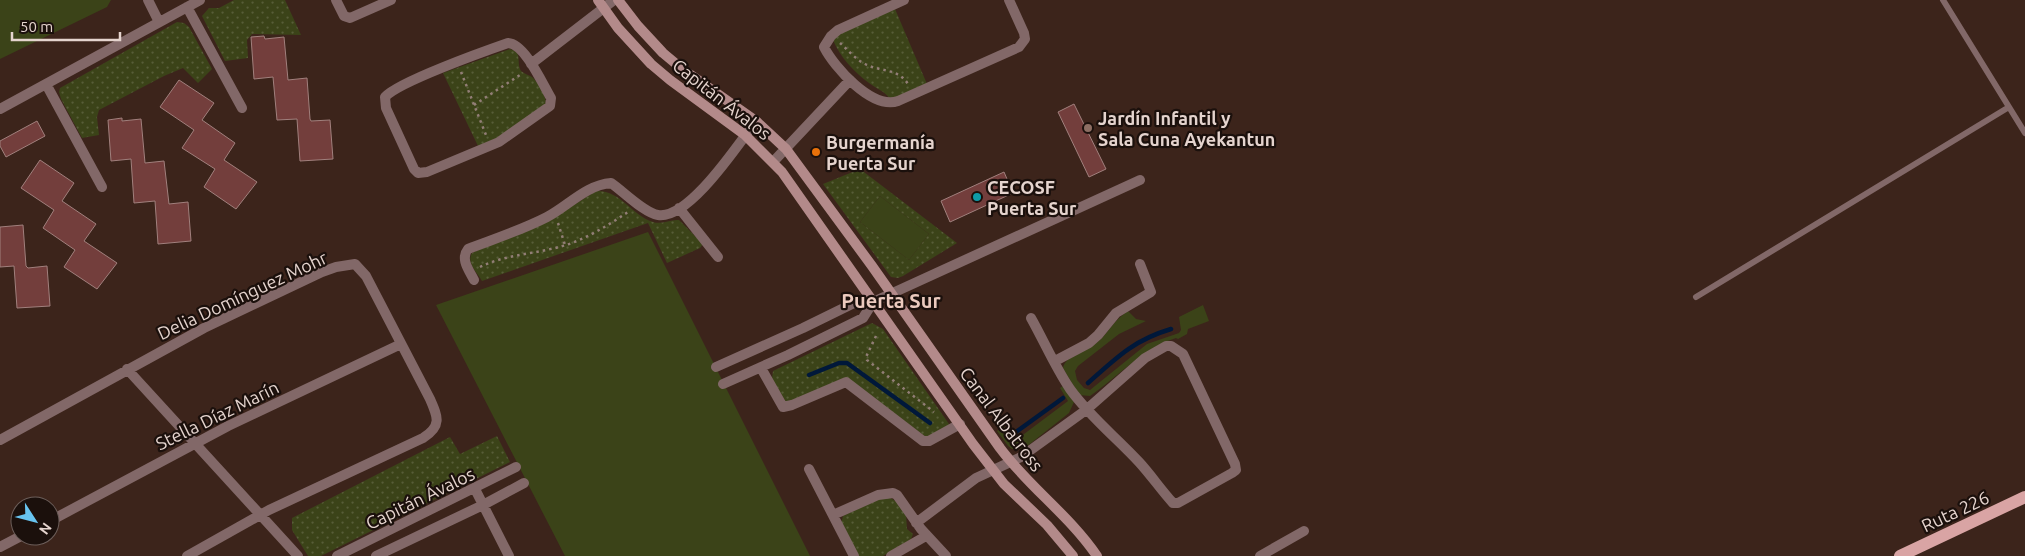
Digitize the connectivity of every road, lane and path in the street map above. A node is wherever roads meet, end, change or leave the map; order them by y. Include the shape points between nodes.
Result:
1 (148, 0) edge
2 (200, 0) edge
3 (336, 0) edge
4 (391, 0) edge
5 (616, 0) edge
6 (904, 0) edge
7 (1009, 0) edge
8 (1943, 0) edge
9 (601, 4) edge
10 (187, 7) junction
11 (159, 22) junction
12 (831, 36) junction
13 (457, 63) junction
14 (532, 65) junction
15 (850, 80) junction
16 (46, 84) junction
17 (912, 95) junction
18 (474, 105) junction
19 (2009, 107) junction
20 (242, 108) dead end
21 (0, 109) edge
22 (756, 121) junction
23 (2025, 133) edge
24 (745, 135) junction
25 (490, 145) junction
26 (786, 149) junction
27 (773, 162) junction
28 (1140, 180) dead end
29 (102, 188) dead end
30 (640, 204) junction
31 (679, 208) junction
32 (554, 213) junction
33 (565, 245) junction
34 (718, 257) dead end
35 (1140, 264) dead end
36 (472, 276) joint
37 (891, 294) junction
38 (1696, 297) dead end
39 (873, 302) junction
40 (1031, 318) dead end
41 (876, 336) dead end
42 (401, 344) junction
43 (1055, 362) junction
44 (716, 367) dead end
45 (761, 368) junction
46 (127, 369) junction
47 (723, 384) dead end
48 (1086, 410) junction
49 (935, 412) dead end
50 (960, 424) junction
51 (0, 440) edge
52 (195, 443) junction
53 (1011, 463) junction
54 (516, 467) dead end
55 (809, 469) dead end
56 (993, 470) junction
57 (524, 483) dead end
58 (475, 489) junction
59 (2025, 497) edge
60 (483, 505) junction
61 (260, 515) junction
62 (833, 515) junction
63 (60, 516) edge
64 (916, 523) junction
65 (1304, 531) dead end
66 (926, 536) junction
67 (0, 551) edge
68 (1915, 553) edge
69 (3, 556) edge
70 (187, 556) edge
71 (298, 556) edge
72 (337, 556) edge
73 (376, 556) edge
74 (509, 556) edge
75 (854, 556) edge
76 (891, 556) edge
77 (946, 556) edge
78 (1073, 556) edge
79 (1097, 556) edge
80 (1260, 556) edge
81 (1900, 556) edge

1 - 11 street
2 - 10 street
3 - 4 street via 344,16 350,18
5 - 9 street
5 - 22 street, Capitán Ávalos via 663,53
6 - 12 street
7 - 17 street via 1024,33 1025,39 1019,48
8 - 19 lane
9 - 14 street
9 - 24 street, Capitán Ávalos via 651,64
10 - 11 street
10 - 20 street
11 - 16 street
12 - 15 street via 824,47
12 - 17 path via 866,64 890,70 903,78
13 - 14 street via 508,43 519,47
13 - 18 path
13 - 25 street via 388,93 386,108 418,173
14 - 18 path
14 - 25 street via 551,98 550,106 508,137
15 - 17 street via 880,102 894,102
15 - 26 street
16 - 21 street
16 - 29 street
18 - 25 path
19 - 23 lane
19 - 38 lane
22 - 24 street
22 - 26 street, Capitán Ávalos
24 - 27 street, Capitán Ávalos
24 - 31 street via 697,196
26 - 27 street
26 - 37 street, Capitán Ávalos
27 - 39 street, Capitán Ávalos via 797,191
28 - 37 street
30 - 31 street via 661,216
30 - 32 street via 613,184 606,183 580,195
30 - 33 path via 611,224
31 - 34 street
32 - 33 path
32 - 36 street via 467,250 464,259
33 - 36 path via 496,260
35 - 43 street via 1151,292 1116,313 1089,343
37 - 39 street
37 - 53 street, Canal Albatross
39 - 44 street via 856,302
39 - 45 street via 863,318
39 - 50 street, Canal Albatross
40 - 43 street
41 - 49 path via 867,360
42 - 46 street, Delia Domínguez Mohr via 366,276 355,264 348,264 322,272 231,314
42 - 52 street, Stella Díaz Marín
42 - 61 street, Delia Domínguez Mohr via 436,412 437,420 431,432
43 - 48 street via 1068,387
45 - 47 street
45 - 50 street via 783,407 846,382 923,441 929,441
46 - 51 street, Delia Domínguez Mohr
46 - 52 street
48 - 48 street via 1145,358 1171,346 1182,354 1236,470 1175,504 1140,463
48 - 53 street
50 - 56 street, Canal Albatross
52 - 61 street
52 - 63 street, Stella Díaz Marín
53 - 56 street
53 - 79 street, Canal Albatross via 1062,513
54 - 58 street, Capitán Ávalos
55 - 62 street
56 - 64 street via 976,478
56 - 78 street, Canal Albatross via 1058,536
57 - 60 street, Capitán Ávalos
58 - 60 street
58 - 72 street, Capitán Ávalos
59 - 68 main road, Ruta 226
60 - 73 street, Capitán Ávalos
60 - 74 street
61 - 70 street, Delia Domínguez Mohr
61 - 71 street
62 - 64 street via 889,492 897,495
62 - 75 street
64 - 66 street
65 - 80 street
66 - 76 street
66 - 77 street
67 - 69 street
68 - 81 main road, Ruta 226

